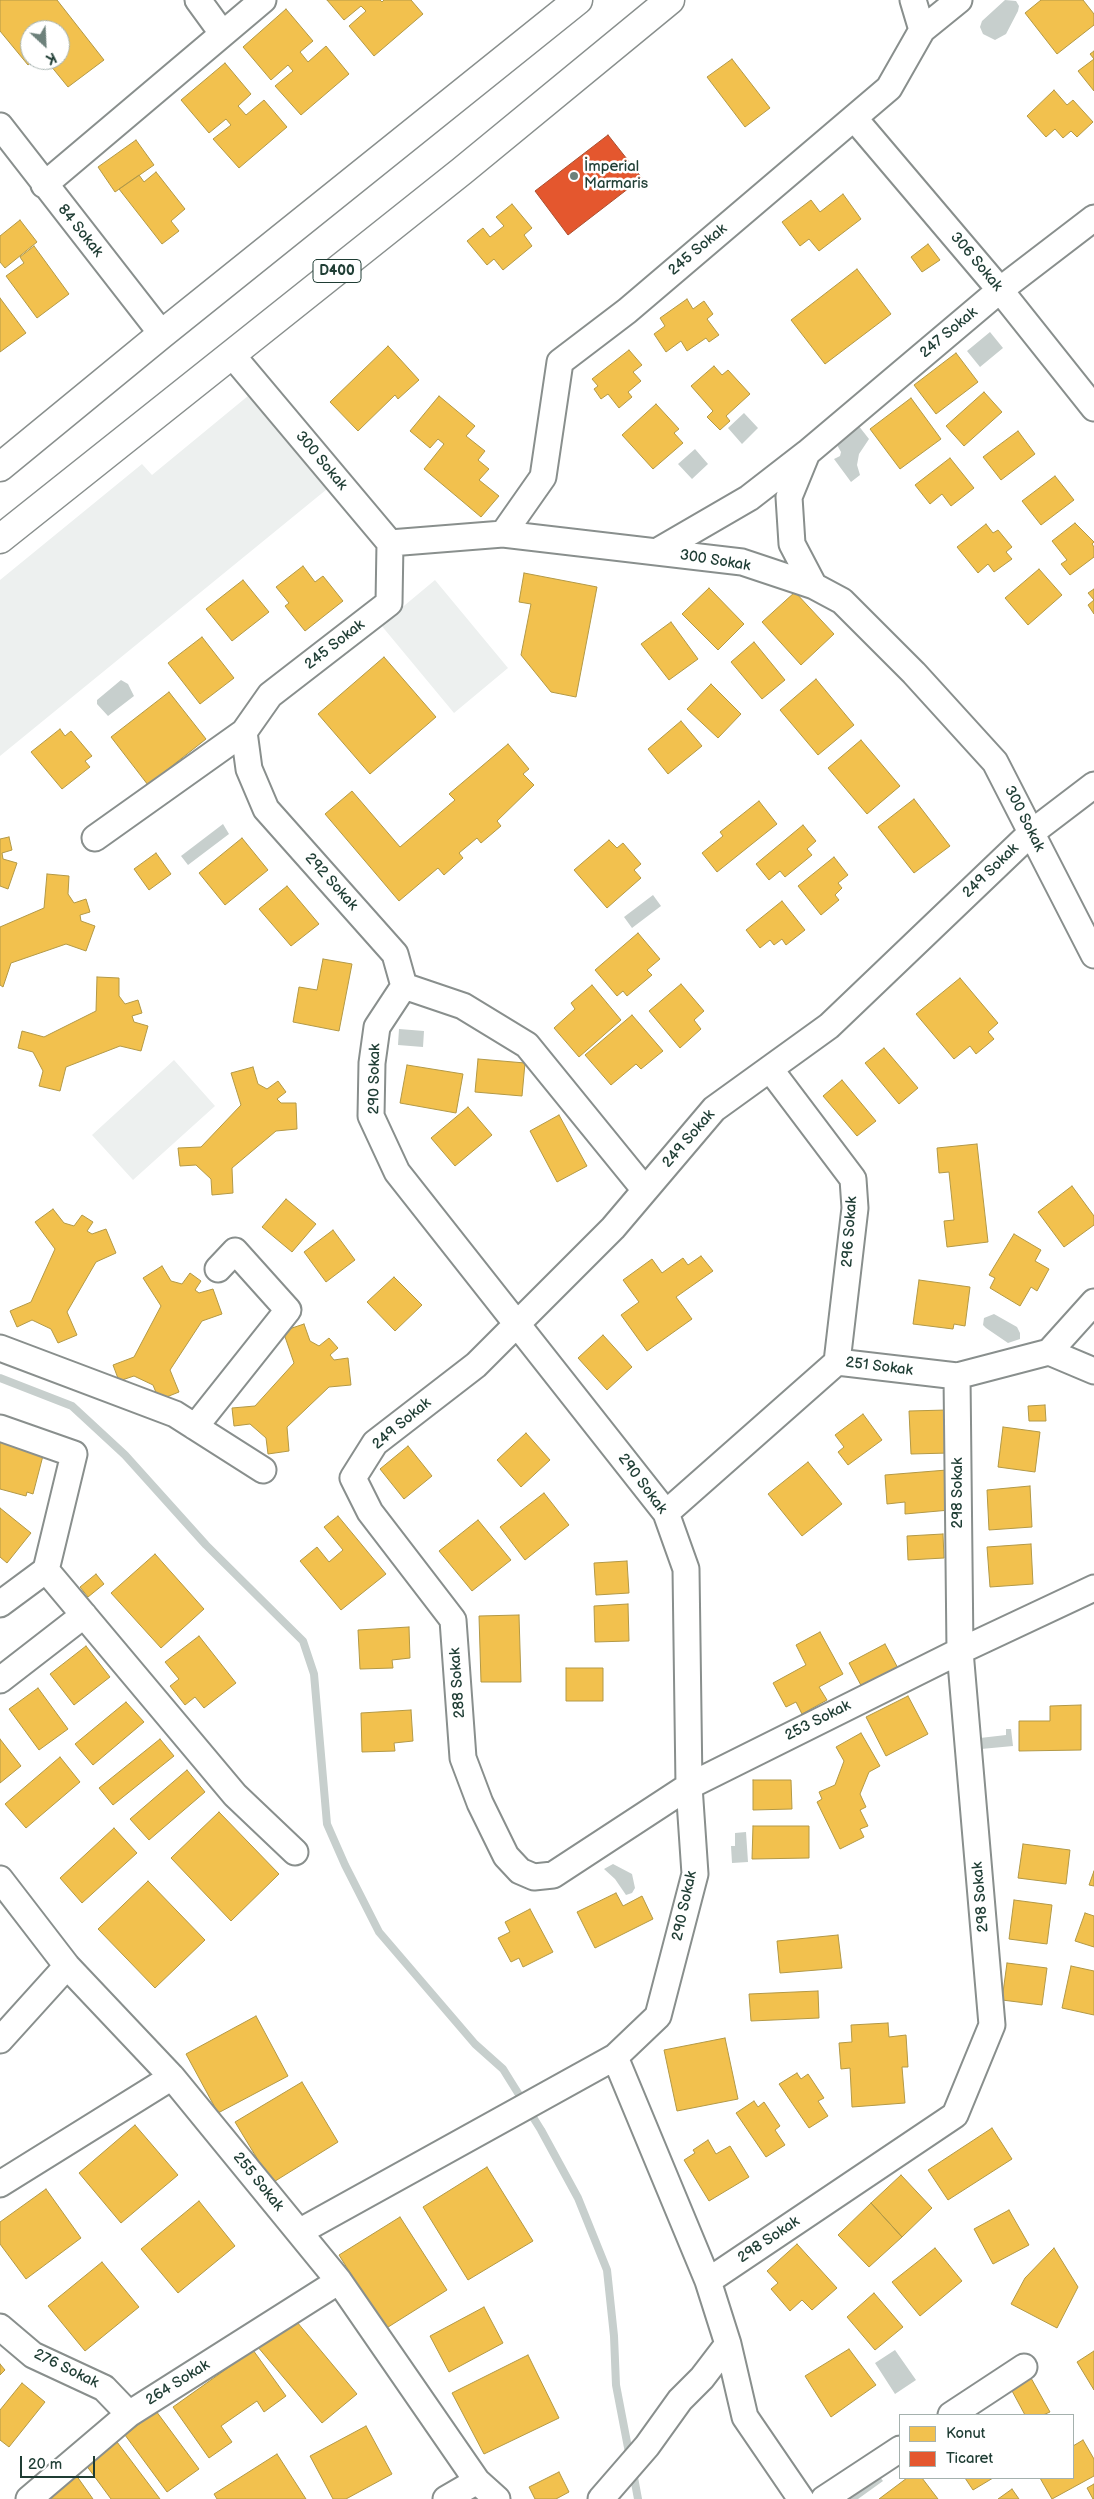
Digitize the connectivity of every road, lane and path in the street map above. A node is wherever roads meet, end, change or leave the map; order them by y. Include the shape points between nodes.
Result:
1 (198, 0) edge
2 (263, 0) edge
3 (670, 0) edge
4 (913, 0) edge
5 (959, 0) edge
6 (573, 2) edge
7 (922, 30) junction
8 (222, 33) junction
9 (854, 118) junction
10 (0, 126) edge
11 (44, 185) junction
12 (1094, 218) edge
13 (1000, 290) junction
14 (162, 334) junction
15 (232, 355) junction
16 (1094, 408) edge
17 (807, 453) junction
18 (0, 467) edge
19 (503, 534) junction
20 (0, 539) edge
21 (390, 543) junction
22 (656, 552) junction
23 (814, 586) junction
24 (244, 732) junction
25 (1094, 786) edge
26 (1031, 833) junction
27 (95, 838) dead end
28 (1094, 955) edge
29 (404, 986) junction
30 (770, 1069) junction
31 (645, 1190) junction
32 (218, 1269) dead end
33 (1094, 1302) edge
34 (518, 1323) junction
35 (0, 1348) edge
36 (1049, 1352) junction
37 (837, 1362) junction
38 (1094, 1370) edge
39 (957, 1376) junction
40 (196, 1427) junction
41 (0, 1428) edge
42 (263, 1470) dead end
43 (353, 1478) joint
44 (666, 1513) junction
45 (46, 1570) junction
46 (1094, 1588) edge
47 (0, 1604) edge
48 (84, 1615) junction
49 (960, 1651) junction
50 (0, 1680) edge
51 (689, 1786) junction
52 (295, 1852) dead end
53 (553, 1874) joint
54 (0, 1880) edge
55 (67, 1966) junction
56 (0, 2040) edge
57 (615, 2057) junction
58 (172, 2077) junction
59 (0, 2184) edge
60 (299, 2232) junction
61 (339, 2281) junction
62 (708, 2281) junction
63 (0, 2327) edge
64 (728, 2344) junction
65 (1024, 2367) dead end
66 (129, 2414) junction
67 (953, 2414) edge
68 (899, 2450) edge
69 (477, 2481) junction
70 (605, 2495) edge
71 (29, 2499) edge
72 (446, 2499) edge
73 (497, 2499) edge
74 (801, 2499) edge
75 (824, 2499) edge

1 - 8 street
2 - 8 street
3 - 15 highway, D400
4 - 7 street
5 - 7 street, 245 Sokak
6 - 14 highway
7 - 9 street, 245 Sokak via 889,88
8 - 11 street
9 - 13 street, 306 Sokak
9 - 19 street, 245 Sokak via 627,311 560,362 543,477
10 - 11 street, 84 Sokak
11 - 14 street, 84 Sokak
12 - 13 street, 247 Sokak
13 - 16 street, 306 Sokak
13 - 17 street, 247 Sokak
14 - 18 highway
15 - 20 highway, D400
15 - 21 street, 300 Sokak
17 - 22 street, 247 Sokak via 749,498
17 - 23 street, 247 Sokak via 789,497 792,544
19 - 21 street, 300 Sokak
19 - 22 street, 300 Sokak
21 - 24 street, 245 Sokak via 389,603 270,695
22 - 23 street, 300 Sokak via 742,562
23 - 26 street, 300 Sokak via 842,601 914,673 995,762
24 - 27 street
24 - 29 street, 292 Sokak via 249,769 266,809 395,954
25 - 26 street, 249 Sokak
26 - 28 street, 300 Sokak
26 - 30 street, 249 Sokak via 829,1026
29 - 31 street via 463,1006 527,1045
29 - 34 street, 290 Sokak via 377,1026 372,1063 371,1116 397,1172
30 - 31 street, 249 Sokak via 714,1109
30 - 37 street, 296 Sokak via 853,1180 855,1208
31 - 34 street, 249 Sokak via 613,1228
32 - 40 street via 234,1251 288,1310
33 - 36 street
34 - 43 street, 249 Sokak via 476,1365 375,1443
34 - 44 street, 290 Sokak
35 - 40 street via 175,1414
36 - 38 street
36 - 39 street, 251 Sokak
37 - 39 street, 251 Sokak
37 - 44 street, 251 Sokak
39 - 49 street, 298 Sokak
40 - 42 street
41 - 45 street via 74,1454
43 - 53 street, 288 Sokak via 370,1512 453,1620 463,1758 480,1803 506,1856 520,1870 534,1877
44 - 51 street, 290 Sokak via 686,1569
45 - 47 street
45 - 48 street
46 - 49 street, 253 Sokak
48 - 50 street
48 - 52 street via 235,1795
49 - 51 street, 253 Sokak
49 - 62 street, 298 Sokak via 992,2025 955,2115
51 - 53 street, 253 Sokak
51 - 57 street, 290 Sokak via 695,1874 658,2016
54 - 55 street, 255 Sokak
55 - 56 street
55 - 58 street, 255 Sokak
57 - 60 street, 290 Sokak
57 - 62 street
58 - 59 street
58 - 60 street, 255 Sokak
60 - 61 street, 255 Sokak
61 - 66 street, 264 Sokak
61 - 69 street, 255 Sokak
62 - 64 street
63 - 66 street, 276 Sokak via 33,2355 104,2388
64 - 70 street
64 - 74 street via 745,2417
65 - 67 street
66 - 71 street, 264 Sokak
68 - 75 street
69 - 72 street
69 - 73 street, 255 Sokak

